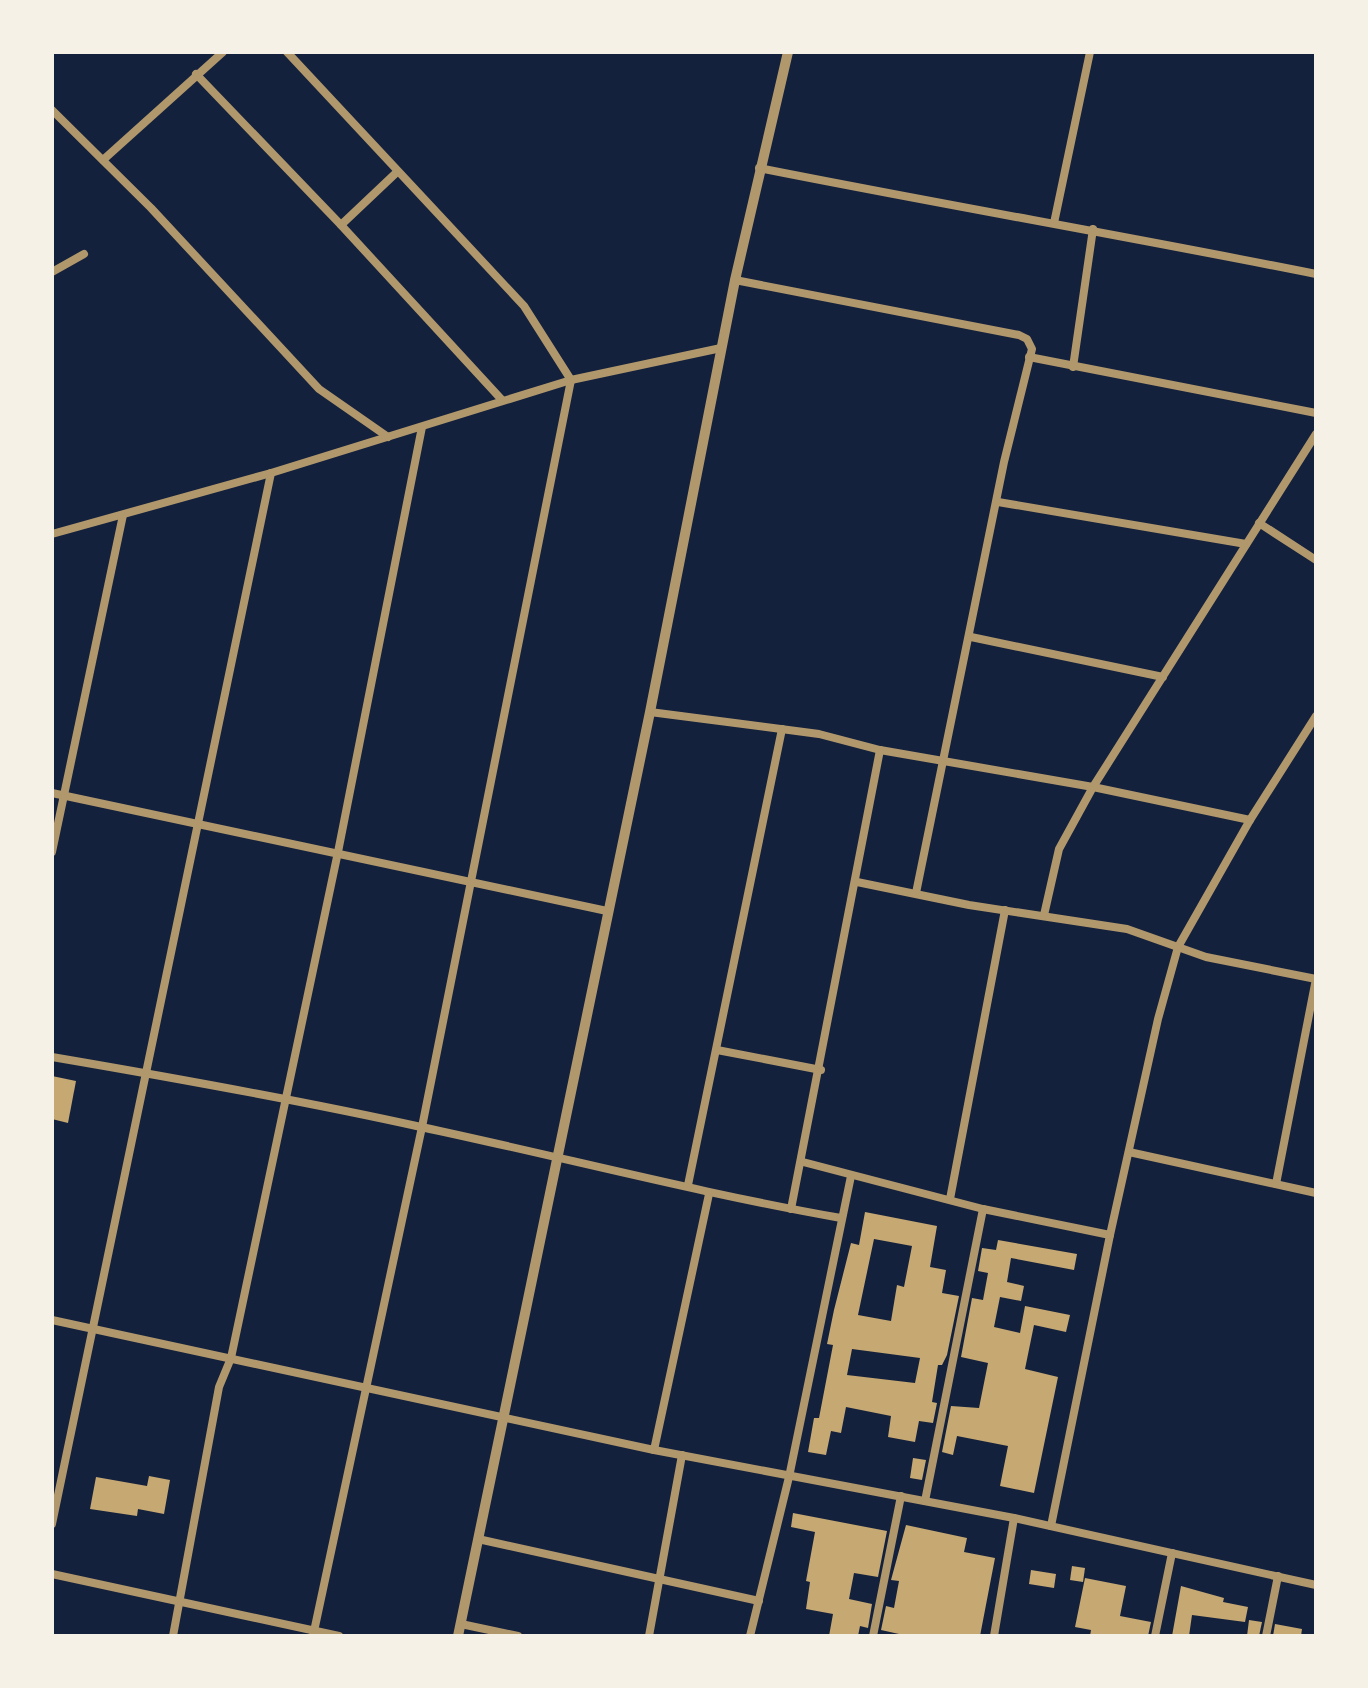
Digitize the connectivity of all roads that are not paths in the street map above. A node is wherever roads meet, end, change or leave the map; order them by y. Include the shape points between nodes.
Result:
1 (223, 52) edge
2 (287, 52) edge
3 (788, 52) edge
4 (1090, 52) edge
5 (196, 74) junction
6 (52, 110) edge
7 (103, 160) junction
8 (759, 168) junction
9 (397, 172) junction
10 (1054, 223) junction
11 (341, 225) junction
12 (1093, 229) junction
13 (84, 254) dead end
14 (52, 272) edge
15 (1316, 274) edge
16 (735, 280) junction
17 (721, 348) junction
18 (1029, 357) junction
19 (1073, 367) junction
20 (571, 380) junction
21 (502, 400) junction
22 (1316, 413) edge
23 (422, 427) junction
24 (1316, 434) edge
25 (388, 437) junction
26 (271, 473) junction
27 (998, 502) junction
28 (123, 515) junction
29 (1259, 523) junction
30 (52, 534) edge
31 (1246, 544) junction
32 (1316, 560) edge
33 (971, 637) junction
34 (1163, 677) junction
35 (650, 712) junction
36 (1316, 716) edge
37 (782, 729) junction
38 (880, 750) junction
39 (945, 760) junction
40 (1093, 787) junction
41 (52, 793) edge
42 (64, 796) junction
43 (1250, 820) junction
44 (199, 824) junction
45 (52, 852) edge
46 (338, 852) junction
47 (470, 882) junction
48 (857, 882) junction
49 (916, 893) junction
50 (1005, 910) junction
51 (607, 911) junction
52 (1044, 915) junction
53 (1178, 947) junction
54 (1316, 979) edge
55 (717, 1050) junction
56 (52, 1057) edge
57 (821, 1070) junction
58 (148, 1074) junction
59 (286, 1100) junction
60 (422, 1127) junction
61 (1129, 1152) junction
62 (556, 1158) junction
63 (803, 1162) junction
64 (851, 1176) junction
65 (1276, 1184) junction
66 (688, 1185) junction
67 (1316, 1193) edge
68 (709, 1194) junction
69 (950, 1199) junction
70 (791, 1209) junction
71 (983, 1209) junction
72 (841, 1218) junction
73 (1110, 1235) junction
74 (52, 1320) edge
75 (91, 1329) junction
76 (231, 1358) junction
77 (365, 1387) junction
78 (504, 1416) junction
79 (654, 1450) junction
80 (682, 1455) junction
81 (789, 1477) junction
82 (901, 1496) junction
83 (925, 1501) junction
84 (1014, 1518) junction
85 (52, 1524) edge
86 (1051, 1526) junction
87 (478, 1539) junction
88 (1172, 1553) junction
89 (52, 1574) edge
90 (1278, 1576) junction
91 (661, 1580) junction
92 (1316, 1585) edge
93 (759, 1601) junction
94 (180, 1603) junction
95 (461, 1624) junction
96 (313, 1633) edge
97 (173, 1636) edge
98 (339, 1636) edge
99 (458, 1636) edge
100 (518, 1636) edge
101 (649, 1636) edge
102 (750, 1636) edge
103 (873, 1636) edge
104 (994, 1636) edge
105 (1155, 1636) edge
106 (1266, 1636) edge

1 - 5 street
2 - 9 street
3 - 8 street
4 - 10 street
5 - 7 street
5 - 11 street
6 - 7 street
7 - 25 street via 319,389
8 - 10 street
8 - 16 street
9 - 11 street
9 - 20 street via 524,306
10 - 12 street
11 - 21 street
12 - 15 street
12 - 19 street
13 - 14 street
16 - 17 street
16 - 18 street via 1019,335 1032,349
17 - 20 street
17 - 35 street
18 - 19 street
18 - 27 street
19 - 22 street
20 - 21 street
20 - 47 street
21 - 23 street
23 - 25 street
23 - 46 street
24 - 29 street
25 - 26 street
26 - 28 street
26 - 44 street
27 - 31 street
27 - 33 street
28 - 30 street
28 - 42 street
29 - 31 street
29 - 32 street
31 - 34 street
33 - 34 street
33 - 39 street
34 - 40 street
35 - 37 street
35 - 51 street
36 - 43 street
37 - 38 street
37 - 55 street
38 - 39 street
38 - 48 street
39 - 40 street
39 - 49 street
40 - 43 street
40 - 52 street via 1059,849
41 - 42 street
42 - 44 street
42 - 45 street
43 - 53 street
44 - 46 street
44 - 58 street
46 - 47 street
46 - 59 street
47 - 51 street
47 - 60 street
48 - 49 street
48 - 57 street
49 - 50 street
50 - 52 street
50 - 69 street
51 - 62 street
52 - 53 street via 1127,929
53 - 54 street
53 - 61 street
54 - 65 street
55 - 57 street
55 - 66 street
56 - 58 street
57 - 63 street
58 - 59 street
58 - 75 street
59 - 60 street
59 - 76 street
60 - 62 street
60 - 77 street
61 - 65 street
61 - 73 street
62 - 66 street
62 - 78 street
63 - 64 street
63 - 70 street
64 - 69 street
64 - 72 street
65 - 67 street
66 - 68 street
68 - 70 street
68 - 79 street
69 - 71 street
70 - 72 street
71 - 73 street
71 - 83 street
72 - 81 street
73 - 86 street
74 - 75 street
75 - 76 street
75 - 85 street
76 - 77 street
76 - 94 street via 219,1387
77 - 78 street
77 - 96 street
78 - 79 street
78 - 87 street
79 - 80 street
80 - 81 street
80 - 91 street
81 - 82 street
81 - 93 street
82 - 83 street
82 - 103 street
83 - 84 street
84 - 86 street
84 - 104 street
86 - 88 street
87 - 91 street
87 - 95 street
88 - 90 street
88 - 105 street
89 - 94 street
90 - 92 street
90 - 106 street
91 - 93 street
91 - 101 street
93 - 102 street
94 - 96 street
94 - 97 street
95 - 99 street
95 - 100 street
96 - 98 street

